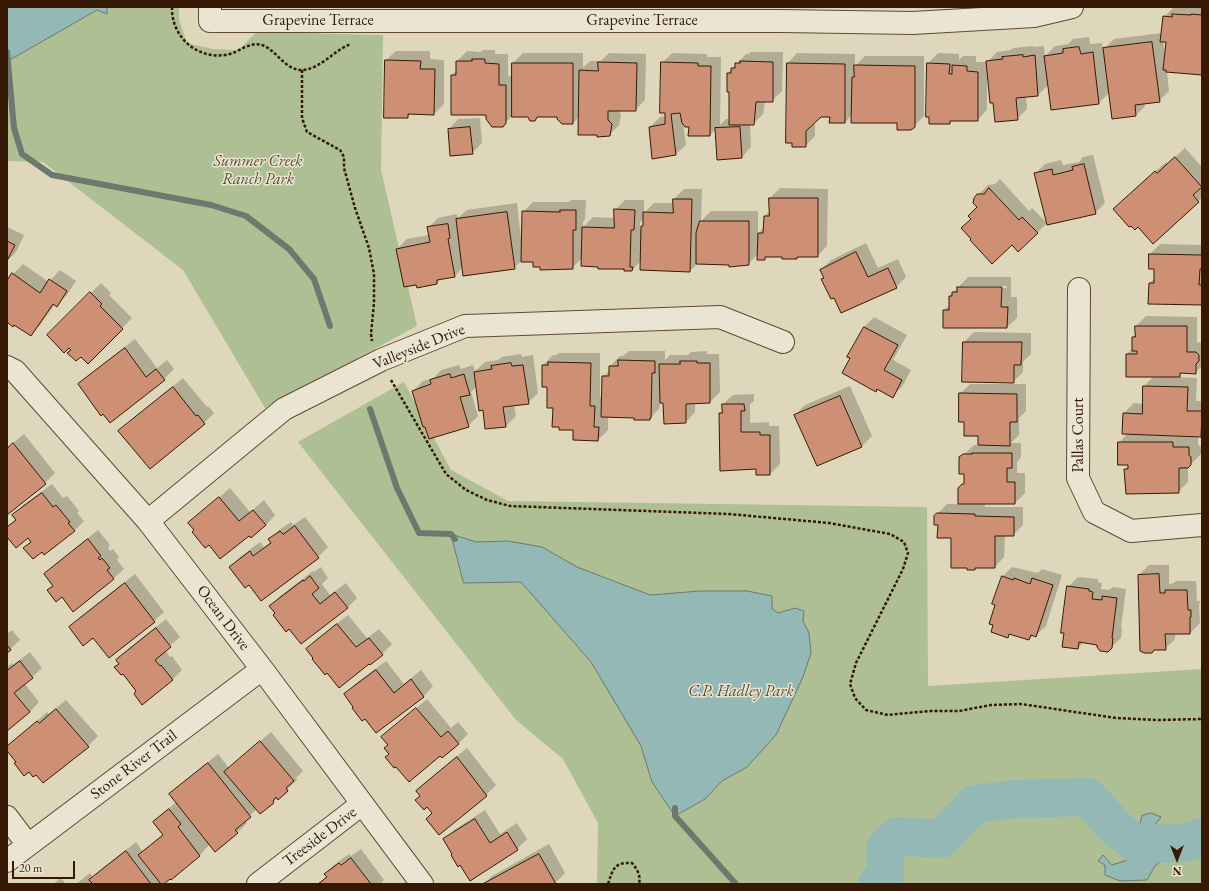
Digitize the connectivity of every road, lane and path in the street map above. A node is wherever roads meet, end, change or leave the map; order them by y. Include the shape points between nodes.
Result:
1 (172, 7) edge
2 (1072, 7) edge
3 (210, 14) edge
4 (781, 14) edge
5 (355, 43) dead end
6 (302, 70) junction
7 (1080, 289) dead end
8 (783, 342) dead end
9 (373, 345) dead end
10 (7, 367) edge
11 (390, 378) dead end
12 (148, 521) junction
13 (1202, 525) edge
14 (262, 669) junction
15 (1202, 719) edge
16 (362, 804) junction
17 (7, 817) edge
18 (28, 845) junction
19 (7, 861) edge
20 (258, 884) edge
21 (422, 884) edge
22 (608, 884) edge
23 (639, 884) edge

1 - 6 path via 173,21 179,35 194,50 209,56 225,56 249,46 263,45 292,67
2 - 4 street, Grapevine Terrace via 1034,16 912,24
3 - 4 street, Grapevine Terrace
5 - 6 path via 339,50 323,62
6 - 9 path via 302,118 307,132 340,150 344,157 344,168 369,248 374,274 371,334
7 - 13 street, Pallas Court via 1078,478 1094,512 1131,531
8 - 12 street, Valleyside Drive via 720,317 465,326 381,360 284,409
10 - 12 street, Ocean Drive via 15,371
11 - 15 path via 446,474 466,490 487,500 510,506 729,514 829,523 890,534 904,542 908,553 903,569 856,663 850,684 855,698 866,710 888,715 1022,704 1116,718
12 - 14 street, Ocean Drive
14 - 16 street, Ocean Drive
14 - 18 street, Stone River Trail
16 - 20 street, Treeside Drive
16 - 21 street, Ocean Drive
17 - 18 street
18 - 19 street, Stone River Trail
22 - 23 path via 616,866 622,862 632,863 637,869

